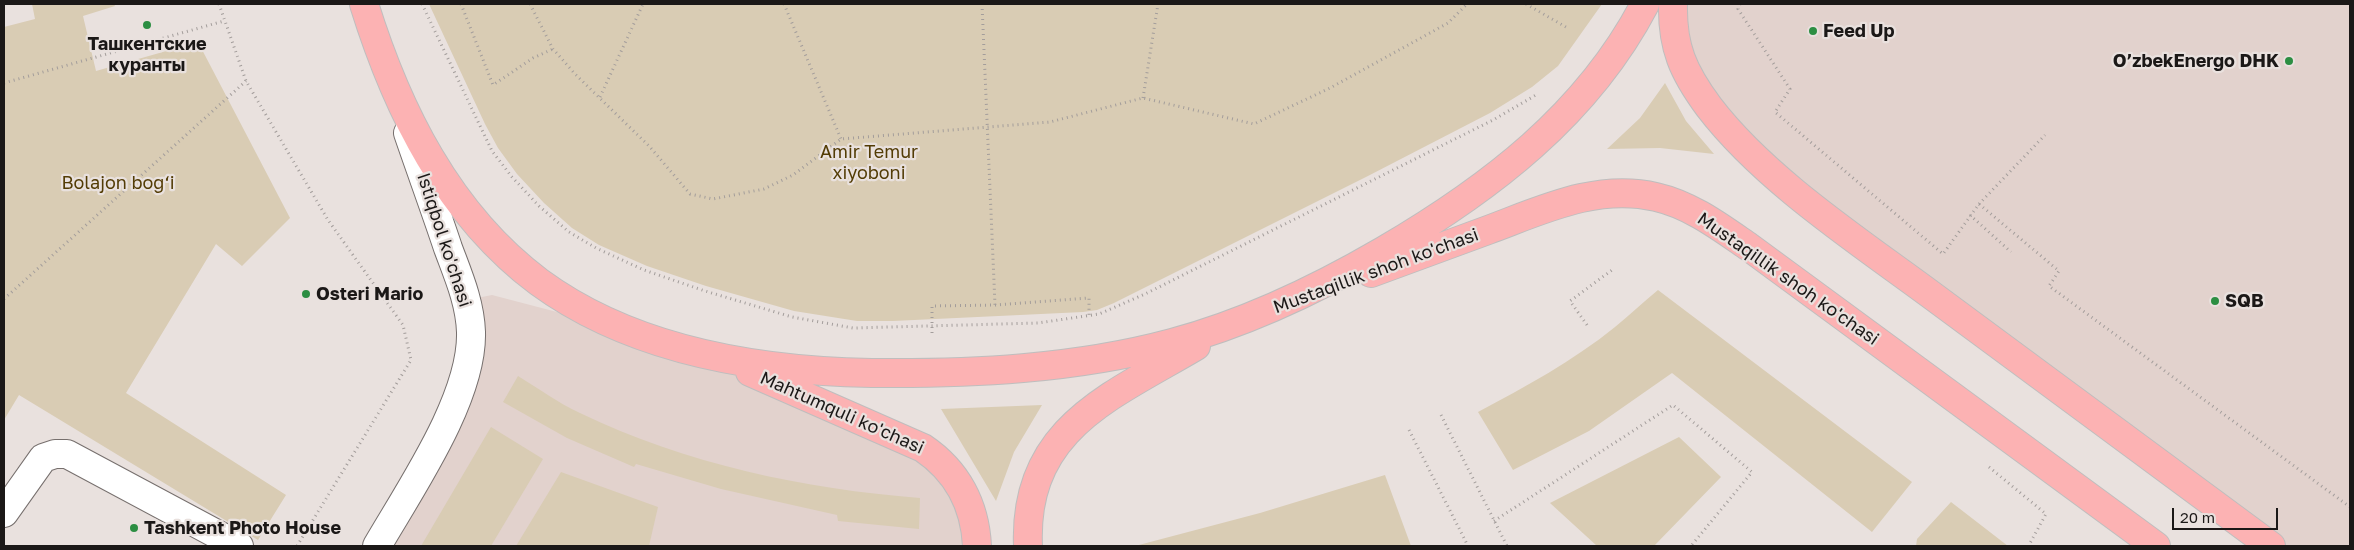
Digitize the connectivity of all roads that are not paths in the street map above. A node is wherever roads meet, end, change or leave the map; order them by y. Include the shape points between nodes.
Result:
1 (364, 4) edge
2 (1645, 4) edge
3 (1674, 4) edge
4 (385, 68) junction
5 (1259, 314) junction
6 (1230, 326) junction
7 (709, 354) junction
8 (4, 513) edge
9 (239, 546) edge
10 (377, 546) edge
11 (978, 546) edge
12 (1028, 546) edge
13 (2156, 546) edge
14 (2271, 546) edge

1 - 4 main road
2 - 5 main road via 1613,58 1568,112 1492,180 1435,220 1367,260
3 - 14 main road via 1675,46 1687,75 1710,108 1772,174
4 - 7 main road via 433,165 472,218 516,264 568,301 622,329
4 - 10 street, Istiqbol ko'chasi via 466,300 471,333 467,367 450,415
5 - 6 main road
5 - 13 main road, Mustaqillik shoh ko'chasi via 1568,201 1609,193 1658,197 1706,218 1749,247
6 - 7 main road via 1108,357 929,374 797,369
6 - 12 main road via 1111,396 1070,426 1040,473 1032,494
7 - 11 main road, Mahtumquli ko'chasi via 934,455 953,474 967,497
8 - 9 street via 43,458 67,454

